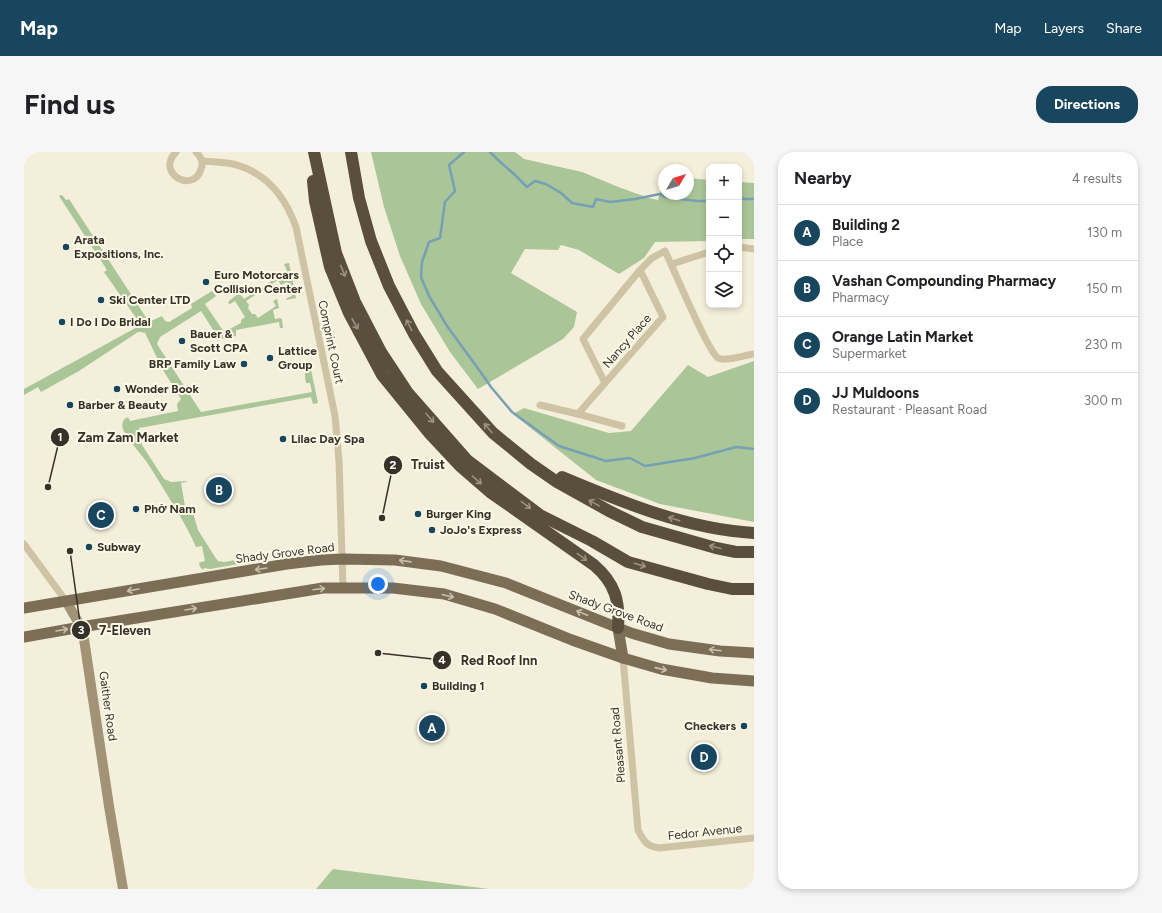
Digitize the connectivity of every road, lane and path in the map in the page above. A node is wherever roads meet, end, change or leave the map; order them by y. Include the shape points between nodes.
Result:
1 (176, 152) edge
2 (196, 152) edge
3 (310, 152) edge
4 (314, 152) edge
5 (351, 152) edge
6 (202, 161) junction
7 (742, 247) edge
8 (754, 249) edge
9 (706, 253) edge
10 (672, 264) junction
11 (640, 270) junction
12 (754, 354) edge
13 (605, 383) junction
14 (540, 405) dead end
15 (578, 414) junction
16 (622, 426) dead end
17 (531, 464) junction
18 (754, 533) edge
19 (24, 544) edge
20 (754, 552) edge
21 (343, 559) junction
22 (343, 588) junction
23 (754, 589) edge
24 (66, 601) junction
25 (24, 608) edge
26 (81, 627) junction
27 (618, 628) junction
28 (24, 637) edge
29 (754, 653) edge
30 (623, 658) junction
31 (754, 681) edge
32 (754, 838) edge
33 (659, 848) joint
34 (123, 889) edge

1 - 6 street via 170,161 171,170 181,180 191,180 199,175
2 - 6 street
3 -> 27 highway via 315,201 330,267 349,313 382,375 460,466 490,492 602,572 617,599
4 -> 23 highway via 336,253 355,302 381,352 408,393 467,460 540,515 628,562 708,584 732,589
17 -> 5 highway via 493,433 437,371 414,334 389,286 371,241 359,198
6 - 21 street, Comprint Court via 241,166 259,176 275,188 292,214 335,416
7 - 8 street
9 - 10 street
10 - 11 street, Nancy Place via 666,250 652,258
10 - 12 street, Nancy Place via 714,355 725,359
11 - 13 street, Nancy Place via 583,339
11 - 13 street, Nancy Place via 663,317
13 - 15 street, Nancy Place
14 - 15 street
15 - 16 street
18 -> 17 highway via 687,523 621,502
20 -> 17 highway via 716,548 642,527 564,486
19 - 24 street, Gaither Road
21 - 22 street, Comprint Court
21 -> 24 main road, Shady Grove Road via 287,564
27 -> 21 main road, Shady Grove Road via 506,584 449,568 395,560
26 -> 22 main road via 324,588
22 -> 30 main road via 393,588 444,594 508,613
24 - 25 main road, Shady Grove Road
24 - 26 main road, Gaither Road
28 -> 26 main road
26 - 34 main road, Gaither Road
29 -> 27 main road, Shady Grove Road via 669,644
27 - 30 main road, Pleasant Road
30 -> 31 main road via 661,669 712,678
30 - 33 street, Pleasant Road via 638,830 650,846
32 - 33 street, Fedor Avenue

